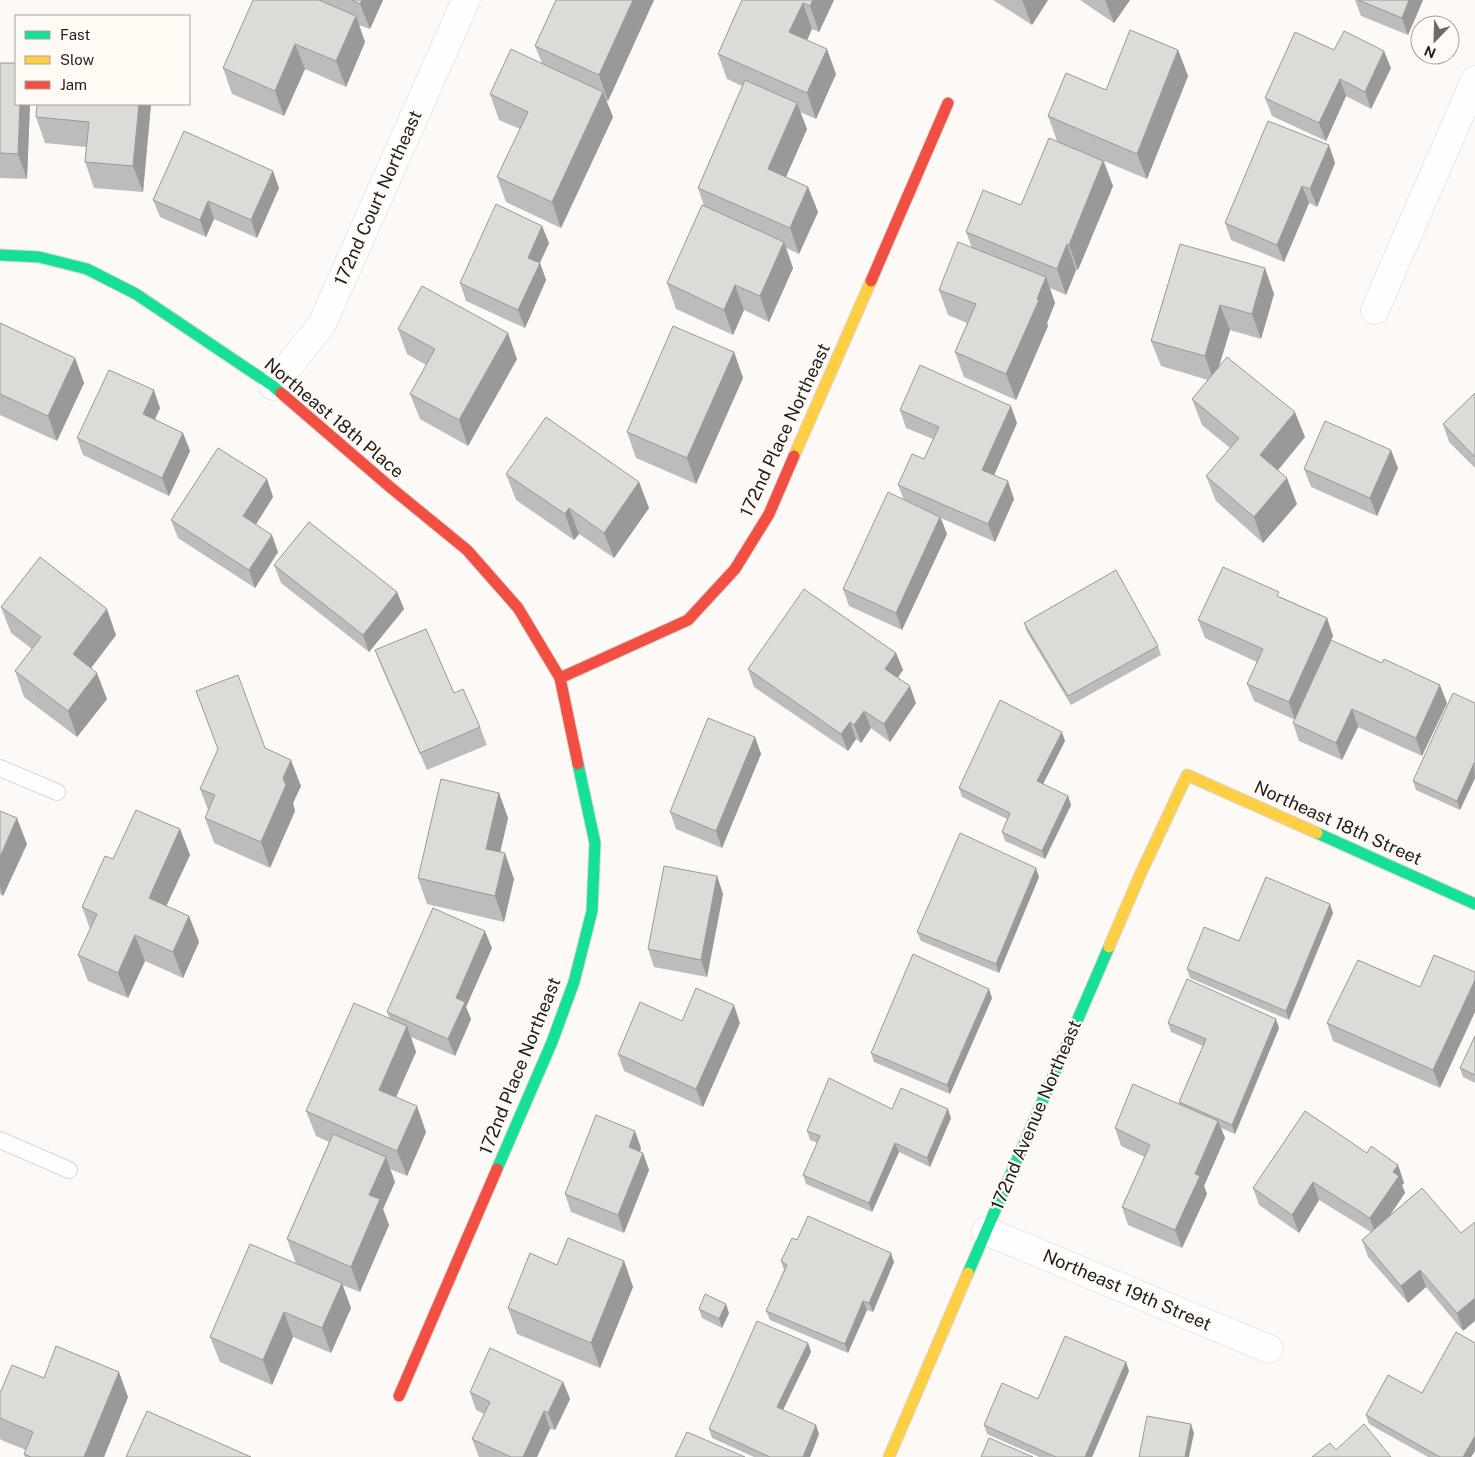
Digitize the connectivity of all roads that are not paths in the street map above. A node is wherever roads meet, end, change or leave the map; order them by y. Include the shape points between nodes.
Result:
1 (466, 0) edge
2 (1475, 80) edge
3 (948, 103) dead end
4 (0, 255) edge
5 (1375, 310) dead end
6 (273, 386) junction
7 (560, 678) junction
8 (0, 768) edge
9 (1187, 774) joint
10 (57, 792) dead end
11 (1475, 904) edge
12 (0, 1140) edge
13 (69, 1170) dead end
14 (986, 1231) junction
15 (1269, 1349) dead end
16 (399, 1396) dead end
17 (889, 1457) edge

1 - 6 street, 172nd Court Northeast via 322,324
2 - 5 street
3 - 7 street, 172nd Place Northeast via 769,514 735,569 688,620
4 - 6 street, Northeast 18th Place via 39,257 87,269 136,294
6 - 7 street, Northeast 18th Place via 467,550 518,608
7 - 16 street, 172nd Place Northeast via 595,843 592,911 574,982 552,1042
8 - 10 lane
9 - 11 street, Northeast 18th Street
9 - 14 street, 172nd Avenue Northeast
12 - 13 lane
14 - 15 street, Northeast 19th Street
14 - 17 street, 172nd Avenue Northeast

